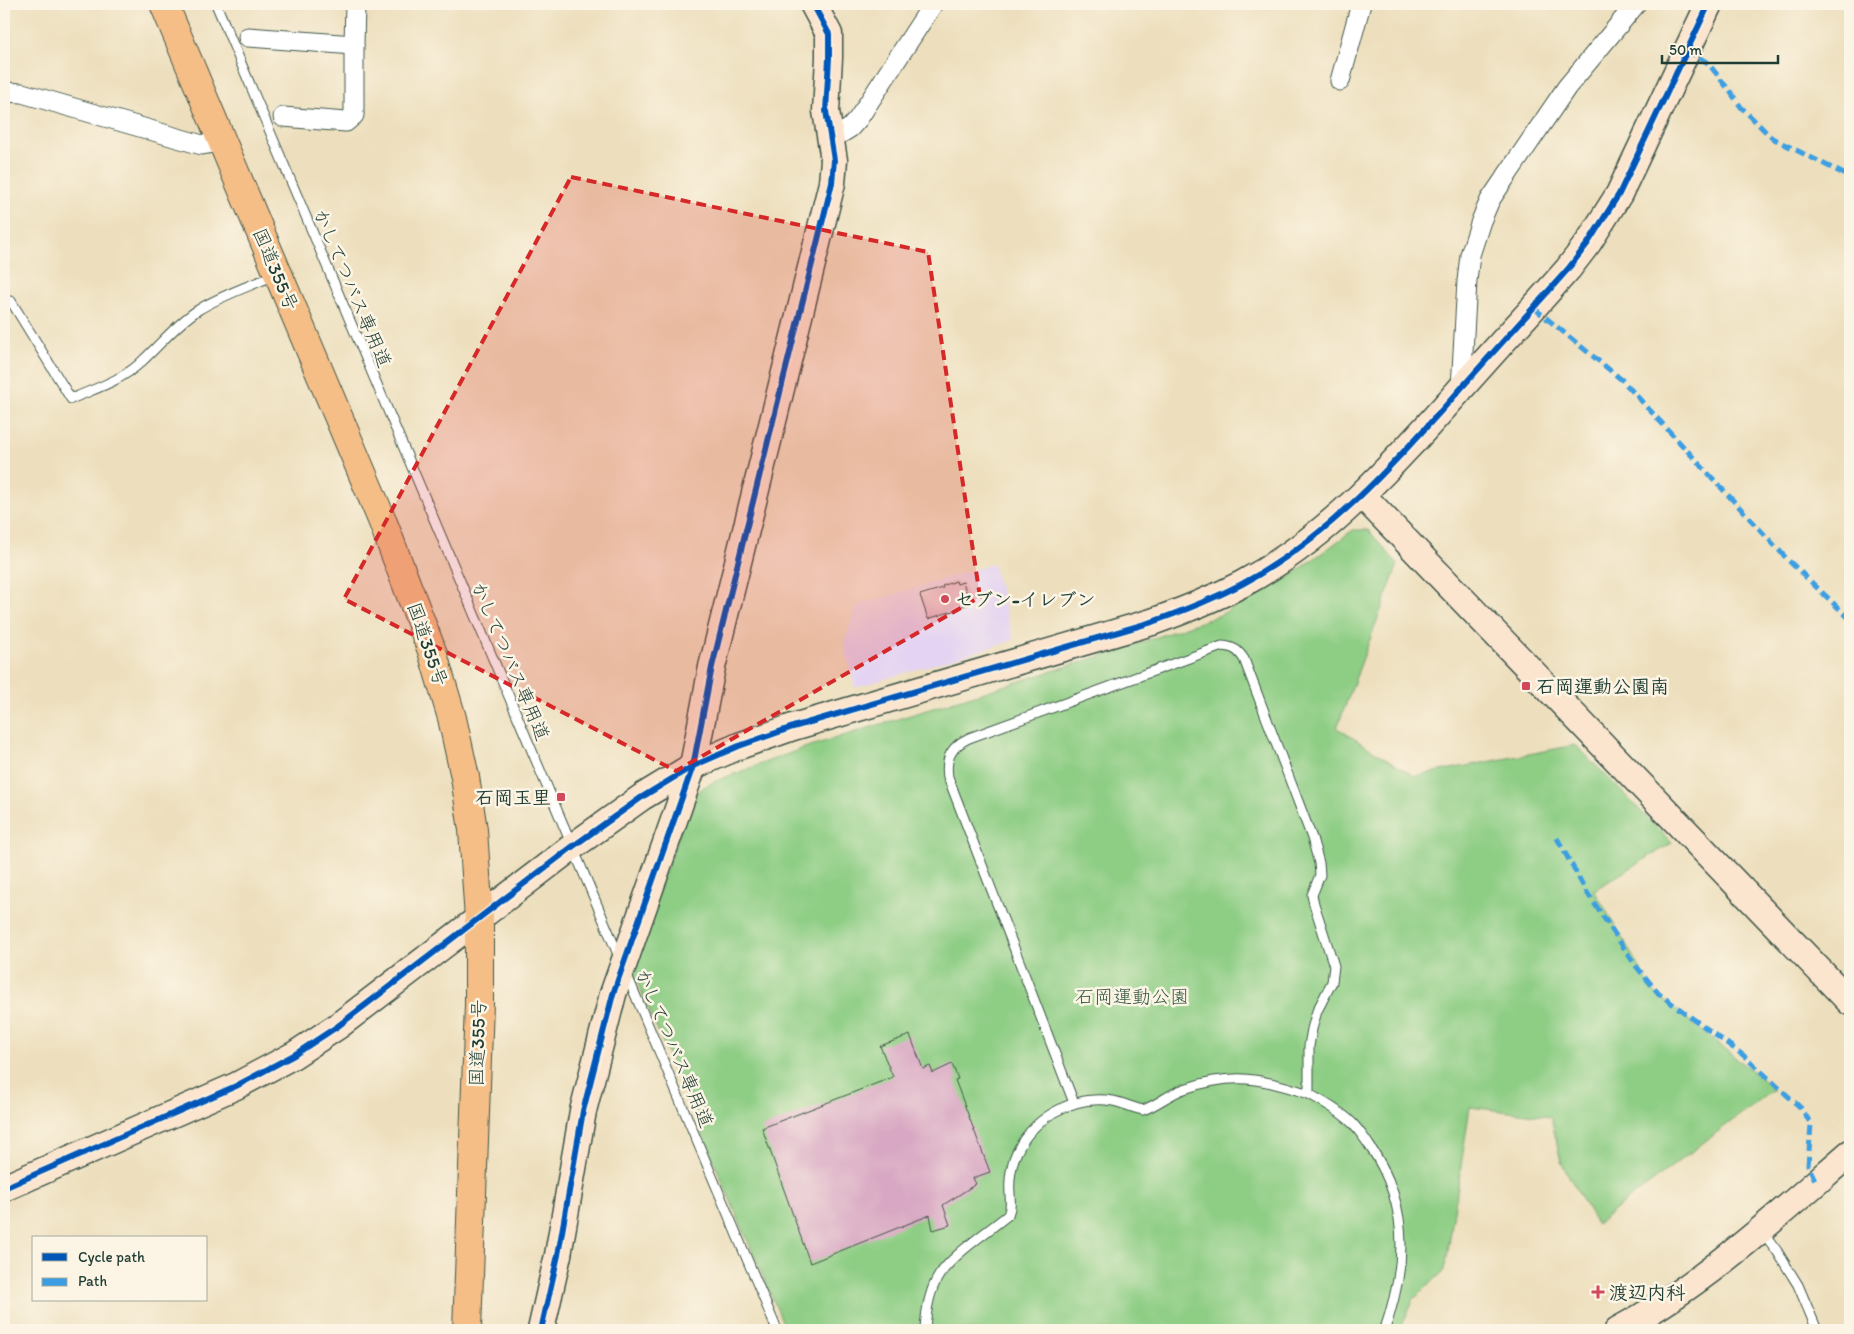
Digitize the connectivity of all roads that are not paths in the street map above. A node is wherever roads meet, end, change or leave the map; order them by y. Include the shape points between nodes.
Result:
1 (164, 4) edge
2 (216, 4) edge
3 (355, 4) edge
4 (813, 4) edge
5 (933, 4) edge
6 (1361, 4) edge
7 (1636, 4) edge
8 (1709, 4) edge
9 (248, 37) dead end
10 (354, 45) junction
11 (1340, 81) dead end
12 (4, 92) edge
13 (283, 116) dead end
14 (220, 138) junction
15 (832, 139) junction
16 (278, 274) junction
17 (11, 301) dead end
18 (1461, 388) junction
19 (1362, 495) junction
20 (694, 766) junction
21 (572, 847) junction
22 (479, 919) junction
23 (624, 968) junction
24 (1850, 1002) edge
25 (1309, 1094) junction
26 (1074, 1103) junction
27 (1850, 1153) edge
28 (4, 1188) edge
29 (1760, 1229) junction
30 (467, 1330) edge
31 (541, 1330) edge
32 (777, 1330) edge
33 (925, 1330) edge
34 (1384, 1330) edge
35 (1618, 1330) edge
36 (1817, 1330) edge

1 - 14 highway, 国道355号
2 - 21 lane, かしてつバス専用道
3 - 10 street
4 - 15 street via 829,34 826,111
5 - 15 street via 858,119
6 - 11 street
7 - 18 street via 1567,86 1490,200 1470,255
8 - 18 street via 1643,146 1603,220 1568,269
9 - 10 street
10 - 13 street via 354,115 346,122
12 - 14 street via 22,93 202,145
14 - 16 highway, 国道355号
15 - 20 street via 834,160 828,205 712,667
16 - 17 lane via 197,310 126,374 71,399
16 - 22 highway, 国道355号 via 382,520 432,651 465,777
18 - 19 street
19 - 20 street via 1287,556 1200,604 1152,622 793,727
19 - 24 street
20 - 21 street via 642,797
20 - 23 street
21 - 22 street
21 - 23 lane, かしてつバス専用道
22 - 28 street via 338,1026 276,1064 236,1086
22 - 30 highway, 国道355号 via 479,1014
23 - 31 street via 613,994 583,1111 558,1255
23 - 32 lane, かしてつバス専用道
25 - 26 lane via 1264,1080 1241,1078 1183,1089 1143,1110 1113,1101
25 - 26 lane via 1312,1029 1332,982 1334,966 1312,895 1320,875 1319,863 1244,660 1238,650 1222,646 969,738 959,743 948,759 948,777
25 - 34 lane via 1349,1119 1379,1160 1390,1182 1401,1228 1401,1254 1399,1279
26 - 33 lane via 1053,1112 1024,1142 1011,1174 1012,1206 1008,1215 940,1274 932,1289
27 - 29 street
29 - 35 street via 1677,1295
29 - 36 lane via 1778,1251 1798,1285

